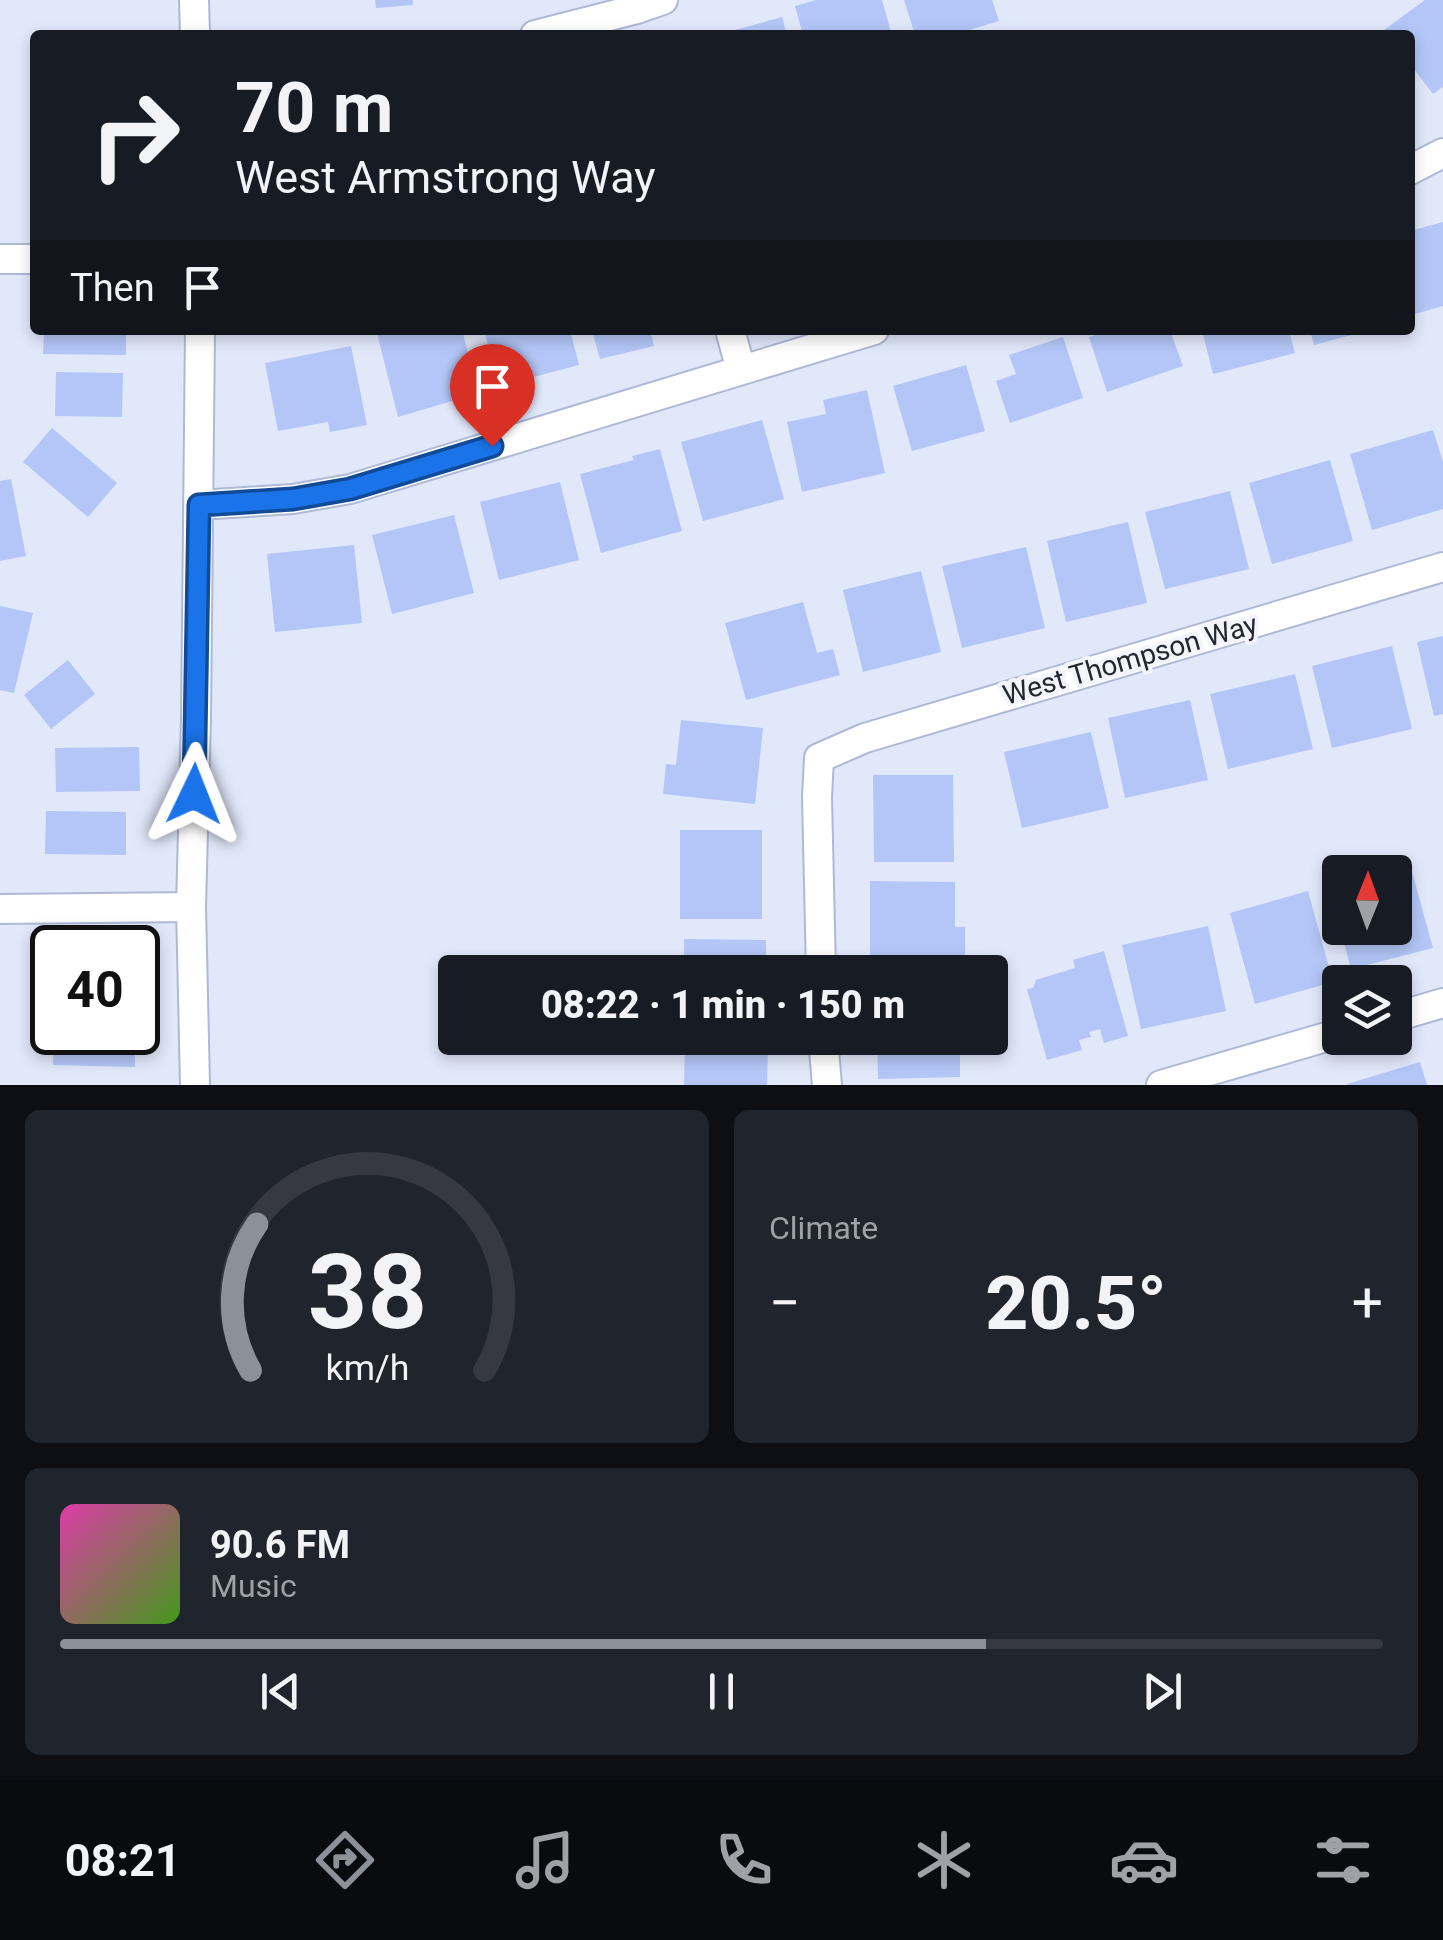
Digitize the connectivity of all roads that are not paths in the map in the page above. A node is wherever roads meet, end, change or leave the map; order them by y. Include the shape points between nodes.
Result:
1 (194, 0) edge
2 (644, 11) edge
3 (195, 30) edge
4 (558, 30) edge
5 (1443, 153) edge
6 (1415, 167) edge
7 (0, 259) edge
8 (30, 259) edge
9 (200, 335) edge
10 (731, 335) edge
11 (857, 335) edge
12 (741, 370) junction
13 (199, 505) junction
14 (1443, 567) edge
15 (191, 907) junction
16 (0, 908) edge
17 (820, 955) edge
18 (1443, 1003) edge
19 (1412, 1012) edge
20 (1322, 1038) edge
21 (825, 1055) edge
22 (195, 1085) edge
23 (827, 1085) edge
24 (1161, 1085) edge

1 - 3 street
2 - 4 street
5 - 6 street
7 - 8 street
9 - 13 street
10 - 12 street
11 - 12 street
12 - 13 street via 350,489
13 - 15 street
14 - 17 street, West Thompson Way via 866,738 820,758
15 - 16 street
15 - 22 street
18 - 19 street
20 - 24 street
21 - 23 street

